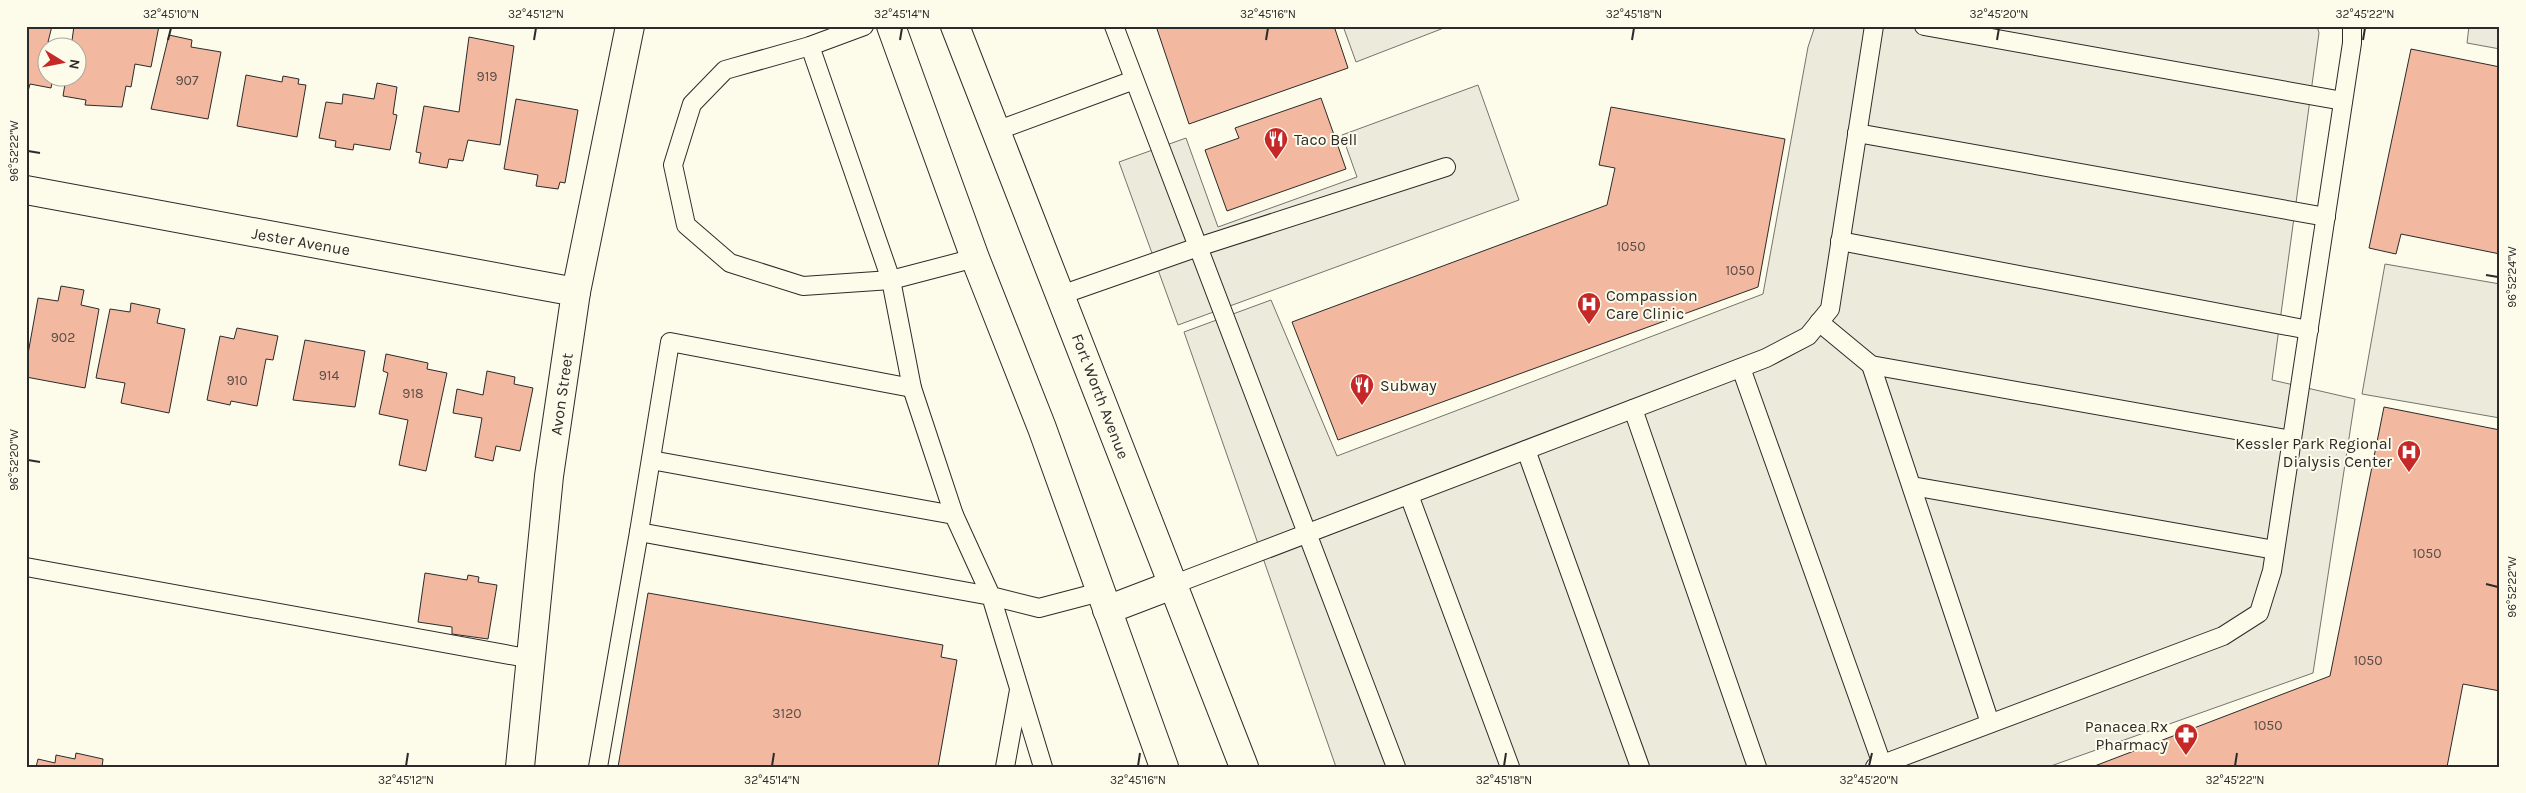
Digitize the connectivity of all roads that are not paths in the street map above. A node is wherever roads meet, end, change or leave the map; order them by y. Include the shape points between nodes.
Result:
1 (630, 26) edge
2 (864, 26) edge
3 (891, 26) edge
4 (955, 26) edge
5 (1114, 26) edge
6 (1874, 26) edge
7 (1924, 26) edge
8 (2352, 26) edge
9 (810, 46) junction
10 (1134, 80) junction
11 (2343, 101) junction
12 (996, 131) junction
13 (1857, 133) junction
14 (1446, 167) dead end
15 (26, 190) edge
16 (2326, 217) junction
17 (1840, 241) junction
18 (1198, 248) junction
19 (975, 258) junction
20 (891, 280) junction
21 (576, 292) junction
22 (1061, 295) junction
23 (1819, 322) junction
24 (2309, 330) junction
25 (1871, 364) junction
26 (1741, 368) junction
27 (912, 388) junction
28 (1633, 409) junction
29 (2292, 440) junction
30 (1526, 450) junction
31 (651, 460) junction
32 (1912, 486) junction
33 (1409, 495) junction
34 (954, 515) junction
35 (639, 532) junction
36 (1307, 534) junction
37 (2275, 550) junction
38 (26, 568) edge
39 (1175, 584) junction
40 (991, 596) junction
41 (1103, 601) junction
42 (532, 658) junction
43 (1020, 687) junction
44 (1990, 723) junction
45 (1878, 765) edge
46 (520, 767) edge
47 (598, 767) edge
48 (1005, 767) edge
49 (1043, 767) edge
50 (1164, 767) edge
51 (1244, 767) edge
52 (1396, 767) edge
53 (1510, 767) edge
54 (1640, 767) edge
55 (1757, 767) edge

1 - 21 main road, Avon Street
2 - 9 lane
3 - 19 main road
4 - 12 main road, Fort Worth Avenue
5 - 10 lane
6 - 13 lane
7 - 11 lane
8 - 11 lane
9 - 20 lane
9 - 20 lane via 725,70 692,104 673,165 686,225 730,263 803,286
10 - 12 lane
10 - 18 lane
11 - 16 lane
12 - 22 main road, Fort Worth Avenue
13 - 16 lane
13 - 17 lane
14 - 18 lane
15 - 21 main road, Jester Avenue
16 - 24 lane
17 - 23 lane via 1830,309
17 - 24 lane
18 - 22 lane
18 - 36 lane
19 - 20 lane
19 - 41 main road via 1042,428
20 - 27 lane
21 - 42 main road, Avon Street via 549,476
22 - 39 main road, Fort Worth Avenue
23 - 25 lane
23 - 26 lane via 1808,336
24 - 29 lane
25 - 29 lane
25 - 32 lane
26 - 28 lane
26 - 45 lane
27 - 31 lane via 670,342
27 - 34 lane
28 - 30 lane
28 - 55 lane
29 - 37 lane
30 - 33 lane
30 - 54 lane
31 - 34 lane
31 - 35 lane
32 - 37 lane
32 - 44 lane
33 - 36 lane
33 - 53 lane
34 - 40 lane
35 - 40 lane
35 - 47 lane
36 - 39 lane
36 - 52 lane
37 - 44 lane via 2272,572 2259,613 2223,636
38 - 42 lane
39 - 41 main road
39 - 51 main road, Fort Worth Avenue
40 - 41 lane via 1039,608
40 - 43 lane
41 - 50 main road
42 - 46 main road, Avon Street
43 - 48 lane
43 - 49 lane
44 - 45 lane

